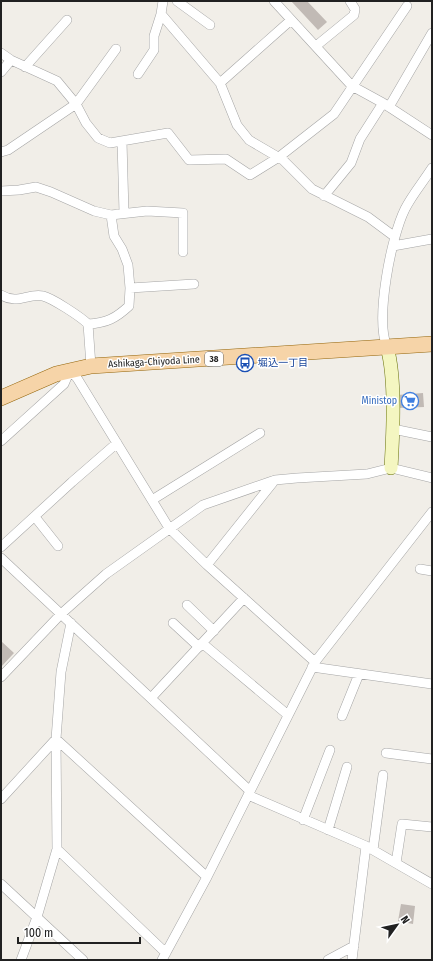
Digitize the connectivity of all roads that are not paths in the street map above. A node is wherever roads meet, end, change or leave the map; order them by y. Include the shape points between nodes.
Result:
1 (163, 1) edge
2 (177, 1) edge
3 (274, 1) edge
4 (350, 1) edge
5 (407, 6) dead end
6 (161, 14) junction
7 (67, 20) dead end
8 (291, 20) junction
9 (210, 25) dead end
10 (432, 34) edge
11 (316, 46) junction
12 (116, 49) dead end
13 (1, 53) edge
14 (11, 60) junction
15 (25, 67) junction
16 (1, 72) edge
17 (138, 74) dead end
18 (220, 83) junction
19 (352, 86) junction
20 (76, 104) junction
21 (386, 105) junction
22 (432, 135) edge
23 (122, 141) junction
24 (1, 152) edge
25 (279, 157) junction
26 (432, 168) edge
27 (1, 190) edge
28 (324, 196) junction
29 (124, 213) junction
30 (111, 214) junction
31 (432, 239) edge
32 (394, 242) junction
33 (183, 252) dead end
34 (194, 284) dead end
35 (130, 288) junction
36 (1, 295) edge
37 (88, 324) junction
38 (432, 344) edge
39 (387, 347) junction
40 (91, 366) junction
41 (70, 370) junction
42 (1, 398) edge
43 (393, 429) junction
44 (260, 432) dead end
45 (432, 437) edge
46 (1, 442) edge
47 (117, 443) junction
48 (391, 468) junction
49 (432, 478) edge
50 (275, 480) junction
51 (152, 500) junction
52 (432, 512) edge
53 (34, 517) junction
54 (169, 528) junction
55 (58, 546) dead end
56 (1, 547) edge
57 (1, 558) edge
58 (207, 565) junction
59 (420, 569) dead end
60 (432, 571) edge
61 (244, 598) junction
62 (187, 605) dead end
63 (61, 614) junction
64 (172, 622) dead end
65 (71, 623) junction
66 (214, 631) junction
67 (201, 645) junction
68 (313, 665) junction
69 (359, 674) junction
70 (1, 677) edge
71 (432, 684) edge
72 (151, 698) junction
73 (288, 715) junction
74 (342, 716) dead end
75 (56, 739) junction
76 (330, 750) dead end
77 (386, 753) dead end
78 (432, 759) edge
79 (347, 767) dead end
80 (383, 775) dead end
81 (249, 793) junction
82 (1, 799) edge
83 (303, 820) junction
84 (432, 826) edge
85 (328, 830) junction
86 (370, 848) junction
87 (57, 849) junction
88 (396, 863) junction
89 (207, 877) junction
90 (1, 884) edge
91 (432, 884) edge
92 (37, 917) junction
93 (354, 946) junction
94 (164, 956) edge
95 (21, 960) edge
96 (83, 960) edge
97 (328, 960) edge
98 (352, 960) edge

1 - 6 street
2 - 9 street
3 - 8 street
4 - 11 street via 355,9 354,15
5 - 19 street
6 - 17 street via 154,36 154,50
6 - 18 street
7 - 15 street
8 - 11 street
8 - 18 street
10 - 21 street
11 - 19 street
12 - 20 street
13 - 14 street
14 - 15 street
14 - 16 street
15 - 20 street via 57,82
18 - 25 street via 237,125 243,133 249,140
19 - 21 street
19 - 25 street via 334,114
20 - 23 street via 98,138 110,143
20 - 24 street via 8,150
21 - 22 street
21 - 28 street via 360,139 351,163
23 - 25 street via 168,133 189,160 226,159 250,175
23 - 29 street
25 - 28 street via 312,189
26 - 32 street via 405,209
27 - 30 street via 36,187 94,211
28 - 32 street via 368,217
29 - 30 street
29 - 33 street via 183,213
30 - 35 street via 114,236 128,265
31 - 32 street
32 - 39 street via 384,294 383,337
34 - 35 street
35 - 37 street via 129,306 119,316
36 - 37 street via 14,300 33,296 49,298
37 - 40 street
38 - 39 main road, Ashikaga-Chiyoda Line / 38
39 - 40 main road, Ashikaga-Chiyoda Line / 38
39 - 43 street via 390,358
40 - 41 main road, Ashikaga-Chiyoda Line / 38
41 - 42 main road, Ashikaga-Chiyoda Line / 38
41 - 46 street via 64,384
41 - 47 street
43 - 45 street
43 - 48 street
44 - 51 street
47 - 51 street
47 - 53 street
48 - 49 street
48 - 50 street via 367,474
50 - 54 street via 203,505
50 - 58 street
51 - 54 street
52 - 68 street
53 - 55 street
53 - 56 street
54 - 58 street
54 - 63 street via 106,574
57 - 63 street
58 - 61 street
59 - 60 street
61 - 66 street
61 - 68 street
62 - 66 street
63 - 65 street
63 - 70 street
64 - 67 street
65 - 72 street
65 - 75 street via 61,672
66 - 67 street
67 - 72 street
67 - 73 street
68 - 69 street
68 - 73 street
69 - 71 street
69 - 74 street
72 - 81 street
73 - 81 street
75 - 82 street
75 - 87 street
75 - 89 street
76 - 83 street
77 - 78 street
79 - 85 street
80 - 86 street
81 - 83 street
81 - 89 street
83 - 85 street
84 - 88 street via 402,824
85 - 86 street
86 - 88 street
86 - 93 street
87 - 92 street
87 - 94 street
88 - 91 street
89 - 94 street
90 - 92 street
92 - 95 street
92 - 96 street
93 - 97 street
93 - 98 street

